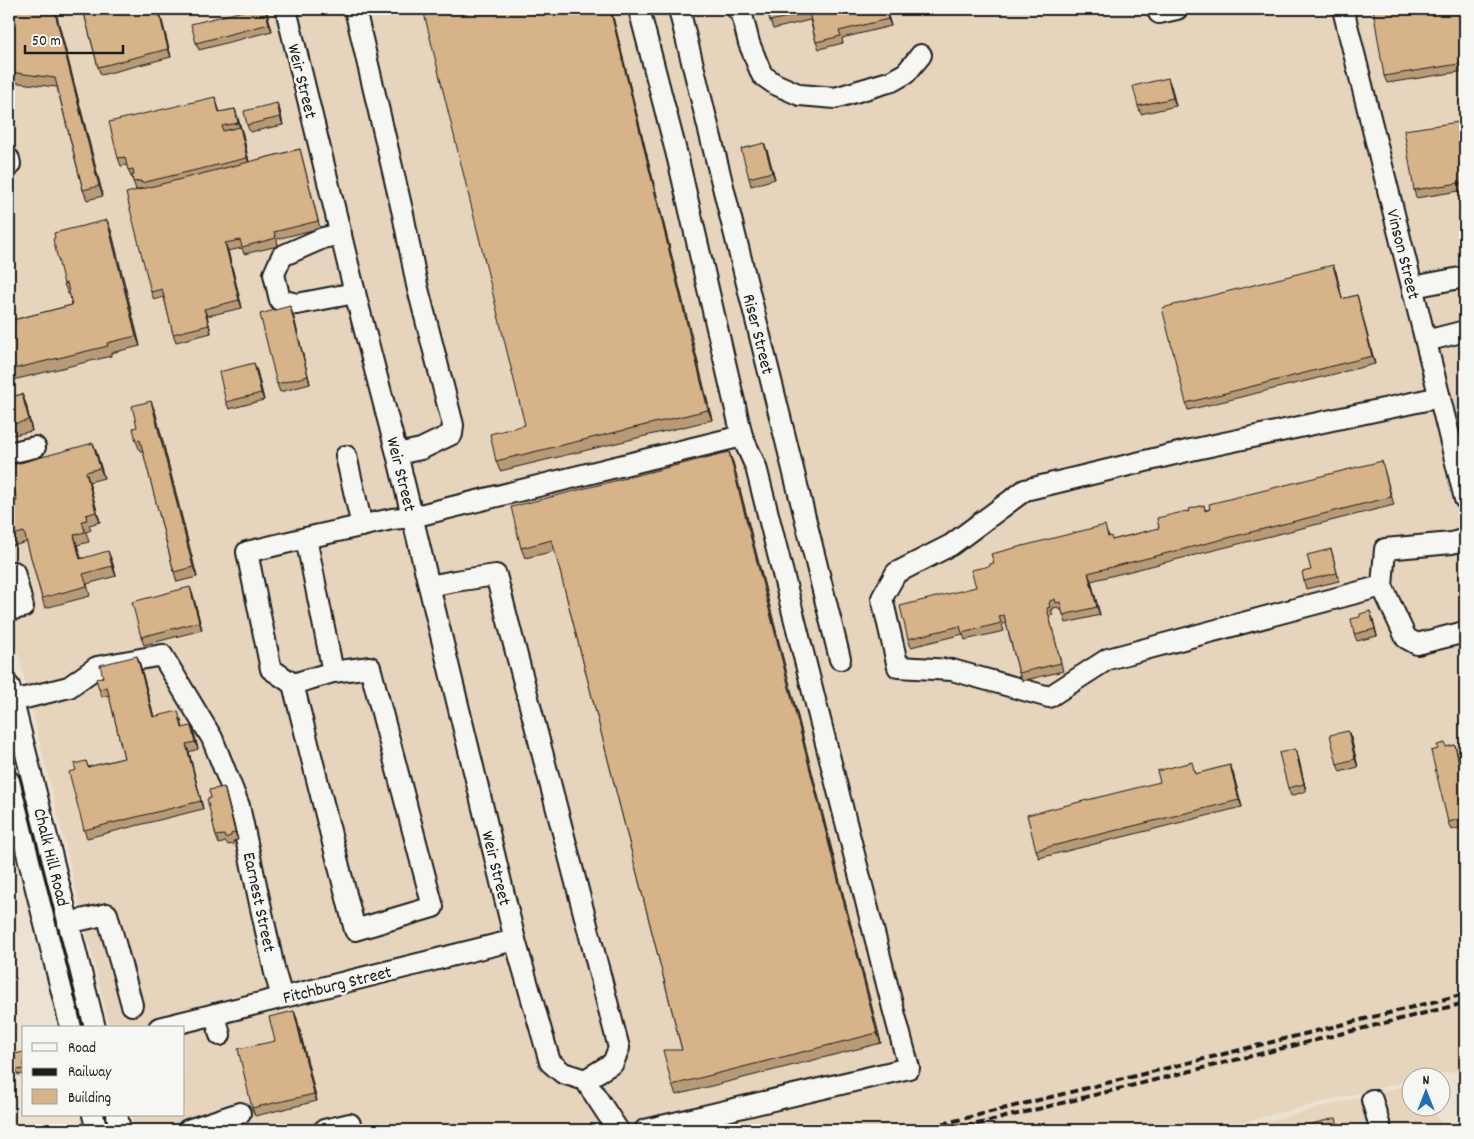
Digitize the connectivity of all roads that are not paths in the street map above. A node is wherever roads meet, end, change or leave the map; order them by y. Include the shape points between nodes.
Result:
1 (286, 9) edge
2 (355, 9) edge
3 (639, 9) edge
4 (679, 9) edge
5 (737, 9) edge
6 (1344, 9) edge
7 (921, 55) dead end
8 (9, 159) edge
9 (9, 166) edge
10 (341, 234) junction
11 (1465, 276) edge
12 (1413, 287) junction
13 (355, 293) junction
14 (1465, 331) edge
15 (1426, 341) junction
16 (1440, 397) junction
17 (742, 436) junction
18 (35, 447) dead end
19 (9, 453) edge
20 (397, 454) junction
21 (346, 456) dead end
22 (1465, 499) edge
23 (412, 517) junction
24 (362, 526) junction
25 (306, 538) junction
26 (1465, 540) edge
27 (9, 574) edge
28 (430, 586) junction
29 (1382, 586) junction
30 (9, 610) edge
31 (1465, 632) edge
32 (840, 659) dead end
33 (333, 672) junction
34 (293, 684) junction
35 (10, 696) edge
36 (9, 781) edge
37 (50, 848) junction
38 (18, 856) edge
39 (68, 923) junction
40 (515, 940) junction
41 (282, 997) junction
42 (132, 1006) dead end
43 (215, 1014) junction
44 (70, 1026) edge
45 (94, 1026) edge
46 (168, 1026) edge
47 (220, 1035) dead end
48 (584, 1080) junction
49 (1372, 1100) dead end
50 (240, 1113) dead end
51 (93, 1116) edge
52 (116, 1116) edge
53 (350, 1124) dead end
54 (97, 1130) edge
55 (120, 1130) edge
56 (188, 1130) edge
57 (324, 1130) edge
58 (618, 1130) edge
59 (645, 1130) edge
60 (1381, 1130) edge

1 - 10 street, Weir Street
2 - 20 street via 417,285 453,425 452,434 421,449
3 - 17 street via 678,159
4 - 32 street, Riser Street
5 - 7 street via 742,15 762,75 800,95 835,98 892,81 906,73
6 - 12 street, Vinson Street
8 - 9 street
10 - 13 street, Weir Street
10 - 13 street via 323,238 282,256 274,274 280,300 297,304
11 - 12 street
12 - 15 street, Vinson Street
13 - 20 street, Weir Street
14 - 15 street
15 - 16 street, Vinson Street
16 - 22 street, Vinson Street
16 - 29 street via 1191,450 1025,490 951,545 896,573 882,598 898,667 952,670 1049,697 1108,659
17 - 23 street
17 - 59 street via 756,467 909,1068
18 - 19 street
20 - 23 street, Weir Street
21 - 24 street
23 - 24 street
23 - 28 street, Weir Street
24 - 25 street
25 - 33 street
25 - 34 street via 247,552 271,669
26 - 29 street via 1385,549
27 - 30 street via 14,572 24,606
28 - 40 street, Weir Street
28 - 48 street via 496,575 620,1048 613,1063
29 - 31 street via 1406,638 1417,644
33 - 34 street
33 - 34 street via 370,667 433,907 355,930
35 - 37 street, Chalk Hill Road
35 - 41 street, Earnest Street via 69,687 97,667 162,655 212,738 239,806
36 - 38 street, Chalk Hill Road
37 - 38 street
37 - 39 street, Chalk Hill Road
38 - 44 street, Chalk Hill Road
39 - 42 street via 107,914
39 - 45 street, Chalk Hill Road
40 - 41 street, Fitchburg Street
40 - 48 street, Weir Street via 550,1062 563,1073
41 - 43 street, Fitchburg Street
43 - 46 street, Fitchburg Street
43 - 47 street
48 - 58 street
49 - 60 street
50 - 56 street
51 - 54 street
52 - 55 street
53 - 57 street

